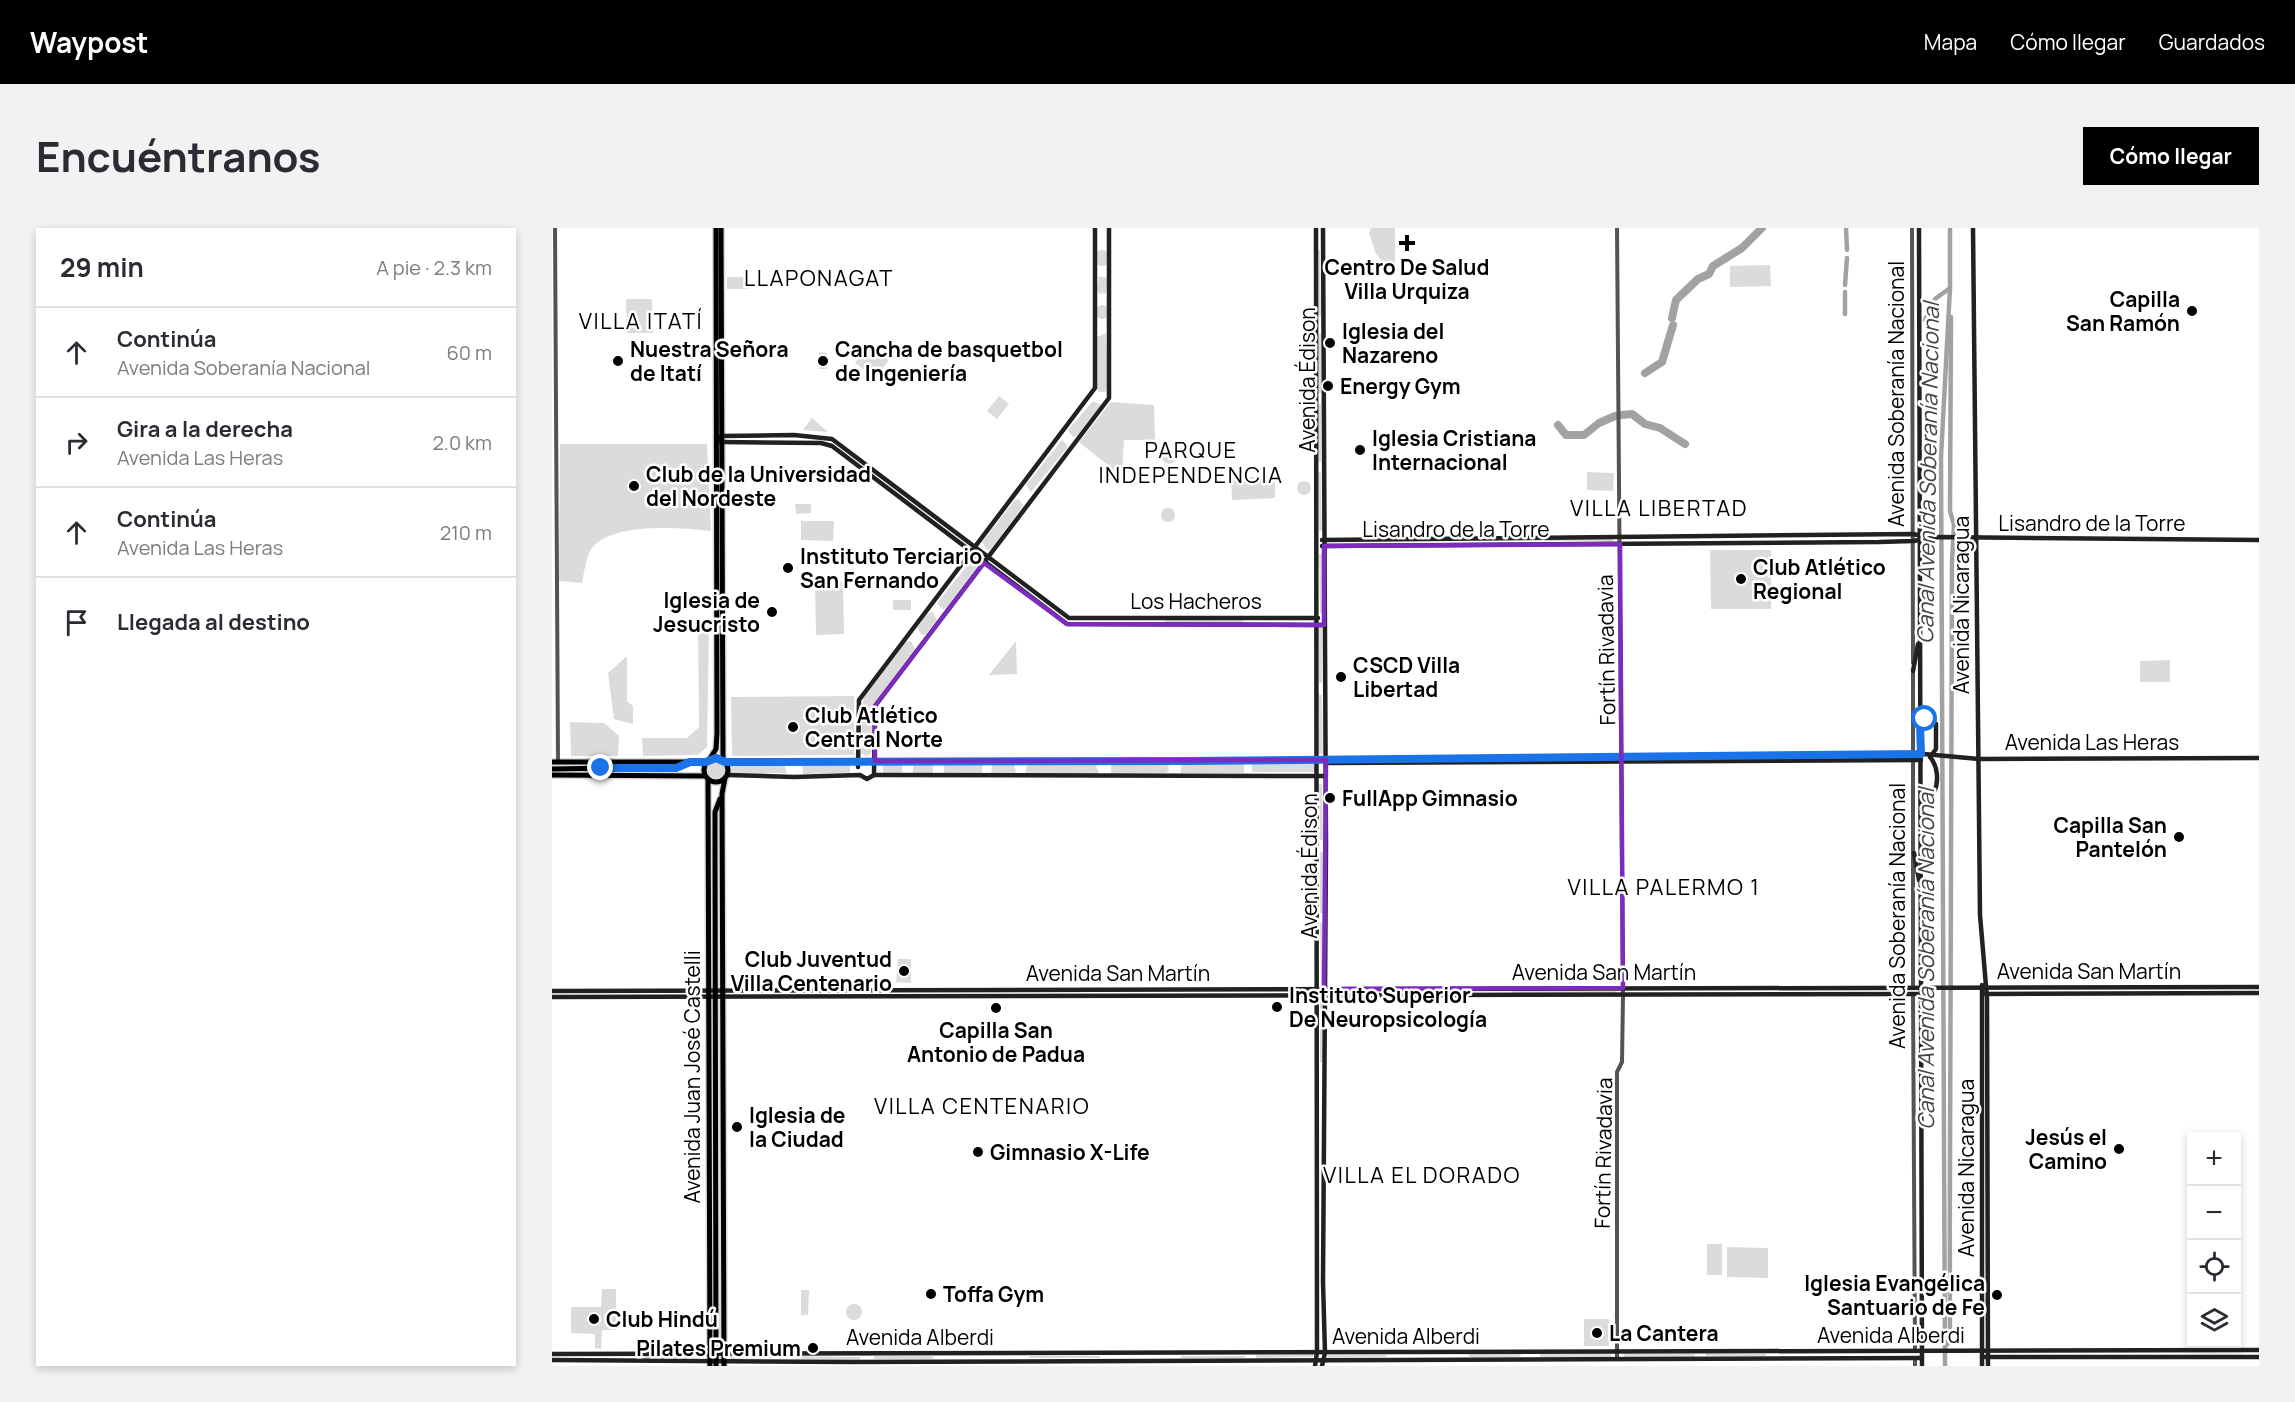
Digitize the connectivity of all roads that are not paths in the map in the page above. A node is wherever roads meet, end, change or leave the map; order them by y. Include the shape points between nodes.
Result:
1 (555, 228) edge
2 (716, 228) edge
3 (721, 228) edge
4 (1095, 228) edge
5 (1109, 228) edge
6 (1316, 228) edge
7 (1323, 228) edge
8 (1617, 228) edge
9 (1912, 228) edge
10 (1919, 228) edge
11 (1973, 228) edge
12 (720, 439) junction
13 (1912, 534) junction
14 (1619, 536) junction
15 (1921, 538) junction
16 (1977, 538) junction
17 (1324, 540) junction
18 (2259, 540) edge
19 (1913, 541) junction
20 (1316, 543) junction
21 (1620, 544) junction
22 (1324, 546) junction
23 (975, 548) junction
24 (971, 553) junction
25 (988, 557) junction
26 (984, 563) junction
27 (1316, 618) junction
28 (1324, 618) junction
29 (1317, 625) junction
30 (1324, 625) junction
31 (1920, 634) junction
32 (1913, 671) junction
33 (1920, 725) junction
34 (1913, 753) junction
35 (1924, 757) junction
36 (2259, 758) edge
37 (1622, 759) junction
38 (1913, 759) junction
39 (1979, 759) junction
40 (1317, 760) junction
41 (708, 761) junction
42 (724, 761) junction
43 (1325, 761) junction
44 (555, 762) edge
45 (690, 762) junction
46 (867, 763) junction
47 (676, 768) junction
48 (552, 769) edge
49 (689, 774) junction
50 (552, 775) edge
51 (860, 775) junction
52 (872, 776) junction
53 (1317, 776) junction
54 (1325, 776) junction
55 (707, 777) junction
56 (726, 777) junction
57 (1921, 790) junction
58 (709, 793) junction
59 (722, 794) junction
60 (715, 812) junction
61 (1914, 853) junction
62 (1921, 893) junction
63 (1913, 987) junction
64 (1921, 987) junction
65 (2259, 987) edge
66 (1623, 988) junction
67 (1983, 988) junction
68 (1321, 989) junction
69 (723, 991) junction
70 (552, 992) edge
71 (2259, 993) edge
72 (712, 994) junction
73 (1913, 994) junction
74 (1921, 994) junction
75 (1983, 994) junction
76 (1623, 996) junction
77 (1321, 997) junction
78 (552, 998) edge
79 (723, 998) junction
80 (2259, 1350) edge
81 (1914, 1351) junction
82 (1923, 1351) junction
83 (1982, 1351) junction
84 (1317, 1352) junction
85 (1617, 1352) junction
86 (713, 1353) junction
87 (724, 1353) junction
88 (1325, 1353) junction
89 (1930, 1353) junction
90 (552, 1354) edge
91 (1985, 1357) junction
92 (2259, 1357) edge
93 (1617, 1358) junction
94 (1915, 1358) junction
95 (1922, 1358) junction
96 (1315, 1359) junction
97 (1322, 1359) junction
98 (552, 1360) edge
99 (713, 1364) edge
100 (724, 1364) edge
101 (1315, 1366) edge
102 (1322, 1366) edge
103 (1914, 1366) edge
104 (1922, 1366) edge
105 (1982, 1366) edge
106 (1988, 1366) edge

1 - 44 street
2 - 12 main road
3 - 12 main road
4 - 23 main road via 1095,388
5 - 25 main road via 1109,398
6 - 20 main road, Avenida Édison
7 - 17 main road, Avenida Édison
8 - 14 street, Fortín Rivadavia
9 - 13 street, Avenida Soberanía Nacional
10 - 15 main road, Avenida Soberanía Nacional
11 - 16 main road, Avenida Nicaragua
12 - 23 main road via 794,435 832,439
12 - 24 main road via 828,444
12 - 41 main road via 717,734 716,751
12 - 42 main road
13 - 14 main road, Lisandro de la Torre
13 - 15 main road, Lisandro de la Torre
13 - 19 street, Avenida Soberanía Nacional
14 - 17 main road, Lisandro de la Torre
14 - 21 street, Fortín Rivadavia
15 - 16 main road, Lisandro de la Torre
15 - 19 main road, Lisandro de la Torre
15 - 31 main road, Avenida Soberanía Nacional
16 - 18 main road, Lisandro de la Torre
16 - 39 main road, Avenida Nicaragua
17 - 20 main road, Lisandro de la Torre
17 - 22 main road, Avenida Édison
19 - 21 main road, Lisandro de la Torre
19 - 32 street, Avenida Soberanía Nacional
20 - 22 main road, Lisandro de la Torre
20 - 27 main road, Avenida Édison
21 - 22 main road, Lisandro de la Torre
21 - 37 street, Fortín Rivadavia
22 - 28 main road, Avenida Édison
23 - 24 main road
23 - 25 main road
24 - 26 main road
24 - 46 main road via 859,700
25 - 26 main road
25 - 27 main road, Los Hacheros via 1069,618
26 - 29 main road, Los Hacheros via 1067,624
26 - 46 main road via 875,706
27 - 28 main road, Los Hacheros
27 - 29 main road, Avenida Édison
28 - 30 main road, Avenida Édison
29 - 30 main road, Los Hacheros
29 - 40 main road, Avenida Édison
30 - 43 main road, Avenida Édison
31 - 32 main road
31 - 33 main road, Avenida Soberanía Nacional
32 - 34 street, Avenida Soberanía Nacional
33 - 35 main road, Avenida Soberanía Nacional
33 - 35 main road via 1928,718 1936,724 1936,748
34 - 35 main road, Avenida Las Heras
34 - 37 main road, Avenida Las Heras
34 - 38 street, Avenida Soberanía Nacional
35 - 38 main road, Avenida Las Heras
35 - 39 main road, Avenida Las Heras
35 - 57 main road, Avenida Soberanía Nacional
35 - 57 main road via 1936,766 1936,789 1930,794
36 - 39 main road, Avenida Las Heras
37 - 38 main road, Avenida Las Heras
37 - 43 main road, Avenida Las Heras
37 - 66 street, Fortín Rivadavia
38 - 61 street, Avenida Soberanía Nacional
39 - 67 main road, Avenida Nicaragua
40 - 43 main road, Avenida Las Heras
40 - 46 main road, Avenida Las Heras
40 - 53 main road, Avenida Édison
41 - 42 main road
41 - 45 main road
41 - 55 main road via 704,769
42 - 46 main road, Avenida Las Heras
42 - 56 main road
43 - 54 main road, Avenida Édison
44 - 45 main road
45 - 47 main road
46 - 51 main road
46 - 52 main road
47 - 48 main road
47 - 49 main road
49 - 50 main road
49 - 55 main road
51 - 52 main road
51 - 56 main road
52 - 53 main road
53 - 54 main road
53 - 68 main road, Avenida Édison
54 - 68 main road, Avenida Édison
55 - 56 main road via 717,782
55 - 58 main road, Avenida Juan José Castelli
56 - 59 main road, Avenida Juan José Castelli
57 - 62 main road, Avenida Soberanía Nacional
58 - 60 main road, Avenida Juan José Castelli
58 - 72 main road, Avenida Juan José Castelli
59 - 60 main road, Avenida Juan José Castelli
59 - 69 main road, Avenida Juan José Castelli
60 - 72 main road, Avenida Juan José Castelli
61 - 62 main road
61 - 63 street, Avenida Soberanía Nacional
62 - 64 main road, Avenida Soberanía Nacional
63 - 64 main road, Avenida San Martín
63 - 66 main road, Avenida San Martín
63 - 73 main road, Avenida Soberanía Nacional
64 - 67 main road, Avenida San Martín
64 - 74 main road, Avenida Soberanía Nacional
65 - 67 main road, Avenida San Martín
66 - 68 main road, Avenida San Martín
66 - 76 street, Fortín Rivadavia
67 - 75 main road, Avenida Nicaragua
68 - 69 main road, Avenida San Martín
68 - 77 main road, Avenida Édison
69 - 72 main road, Avenida San Martín
69 - 79 main road, Avenida Juan José Castelli
70 - 72 main road, Avenida San Martín
71 - 75 main road, Avenida San Martín
72 - 78 main road, Avenida San Martín
72 - 79 main road, Avenida San Martín
72 - 86 main road, Avenida Juan José Castelli
73 - 74 main road, Avenida San Martín
73 - 76 main road, Avenida San Martín
73 - 81 street, Avenida Soberanía Nacional
74 - 82 main road, Avenida Soberanía Nacional
75 - 83 main road, Avenida Nicaragua
76 - 77 main road, Avenida San Martín
76 - 85 street, Fortín Rivadavia via 1622,1062 1617,1072
77 - 79 main road, Avenida San Martín
77 - 84 main road, Avenida Édison
77 - 88 main road, Avenida Édison
79 - 87 main road, Avenida Juan José Castelli
80 - 83 main road, Avenida Alberdi
81 - 82 main road, Avenida Alberdi
81 - 85 main road, Avenida Alberdi
81 - 94 main road
82 - 89 main road, Avenida Alberdi
82 - 95 main road, Avenida Soberanía Nacional
83 - 89 main road, Avenida Alberdi
83 - 91 main road, Avenida Nicaragua
84 - 87 main road, Avenida Alberdi
84 - 88 main road, Avenida Alberdi
84 - 96 main road, Avenida Édison
85 - 88 main road, Avenida Alberdi
85 - 93 street, Fortín Rivadavia
86 - 87 main road, Avenida Alberdi
86 - 90 main road, Avenida Alberdi
86 - 99 main road, Avenida Juan José Castelli
87 - 100 main road, Avenida Juan José Castelli
88 - 97 main road, Avenida Édison
89 - 95 main road
91 - 92 main road, Avenida Alberdi
91 - 105 main road
91 - 106 main road
93 - 94 main road, Avenida Alberdi
93 - 97 main road, Avenida Alberdi
94 - 95 main road, Avenida Alberdi
94 - 103 street
95 - 104 main road, Avenida Soberanía Nacional
96 - 97 main road, Avenida Alberdi
96 - 100 main road, Avenida Alberdi
96 - 101 main road, Avenida Édison
97 - 102 main road
98 - 99 main road, Avenida Alberdi
99 - 100 main road, Avenida Alberdi

